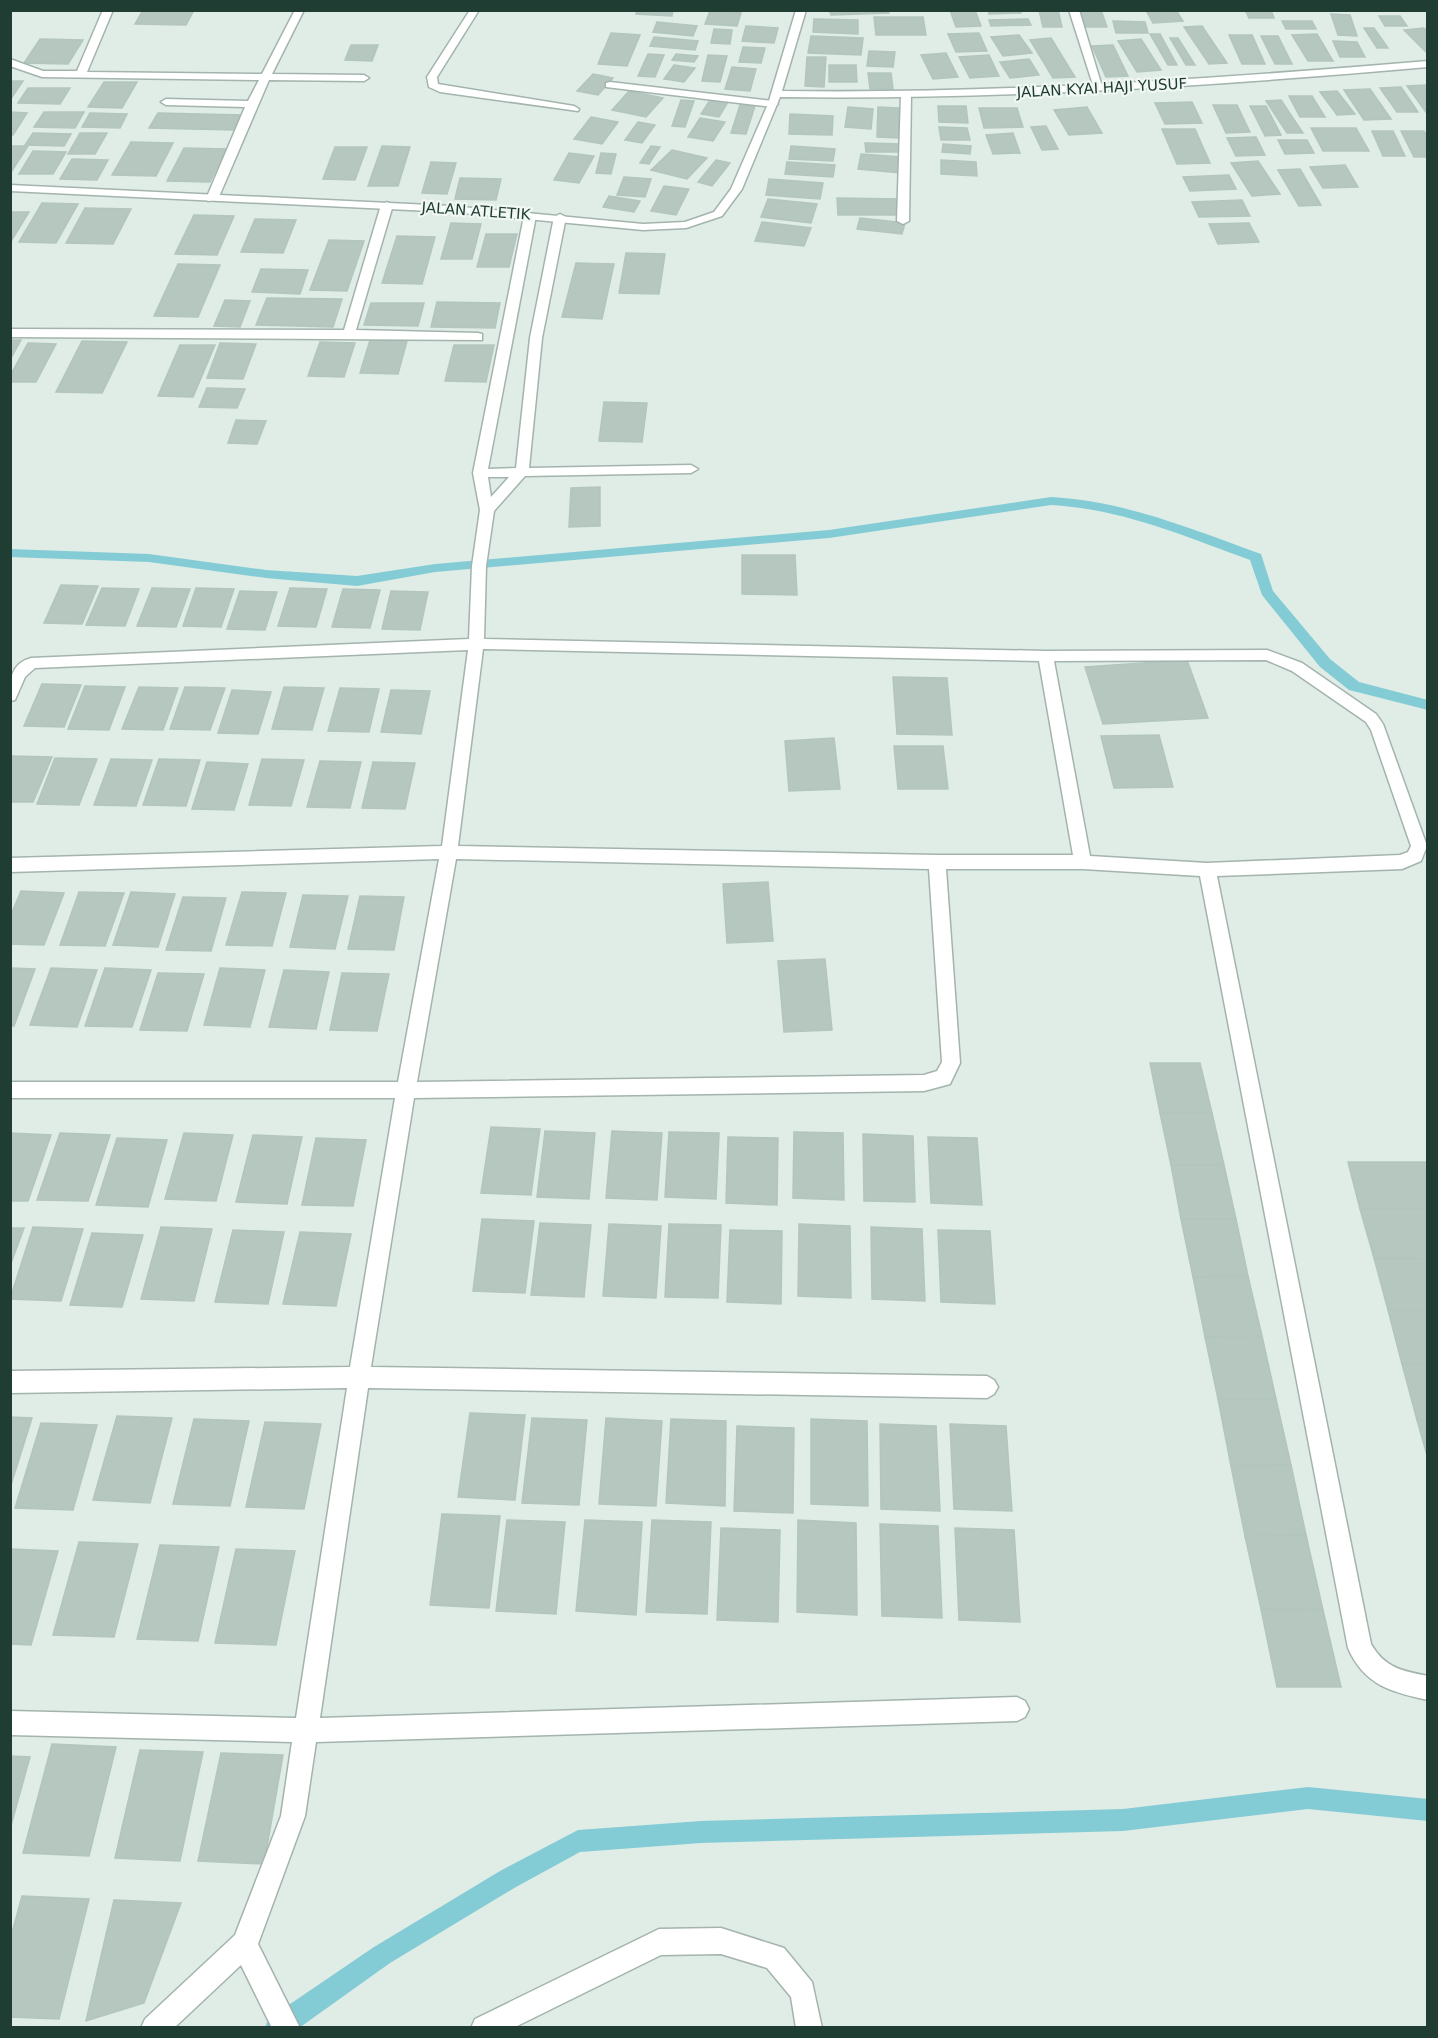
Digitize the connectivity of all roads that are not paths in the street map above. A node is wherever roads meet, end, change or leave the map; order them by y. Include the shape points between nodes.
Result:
1 (108, 10) edge
2 (300, 10) edge
3 (475, 10) edge
4 (801, 10) edge
5 (1074, 10) edge
6 (10, 62) edge
7 (1428, 64) edge
8 (81, 75) junction
9 (264, 76) junction
10 (364, 78) dead end
11 (610, 85) dead end
12 (1099, 88) junction
13 (906, 95) junction
14 (775, 99) junction
15 (166, 102) dead end
16 (251, 104) junction
17 (574, 109) dead end
18 (10, 188) edge
19 (212, 199) junction
20 (387, 205) junction
21 (530, 216) junction
22 (560, 217) junction
23 (903, 221) dead end
24 (10, 333) edge
25 (349, 334) junction
26 (478, 337) dead end
27 (691, 469) dead end
28 (522, 471) junction
29 (480, 473) junction
30 (487, 510) junction
31 (476, 644) junction
32 (1046, 657) junction
33 (10, 696) edge
34 (449, 852) junction
35 (937, 862) junction
36 (1083, 862) junction
37 (10, 865) edge
38 (1207, 870) junction
39 (406, 1089) junction
40 (10, 1090) edge
41 (359, 1377) junction
42 (10, 1382) edge
43 (987, 1387) dead end
44 (1428, 1688) edge
45 (1017, 1709) dead end
46 (10, 1723) edge
47 (305, 1730) junction
48 (245, 1944) junction
49 (154, 2028) edge
50 (287, 2028) edge
51 (484, 2028) edge
52 (809, 2028) edge

1 - 8 street
2 - 9 street
3 - 17 street via 432,77 433,85 440,90
4 - 14 street, JALAN ATLETIK
5 - 12 street
6 - 8 street via 32,72
7 - 12 street, JALAN KYAI HAJI YUSUF
8 - 9 street
9 - 10 street
9 - 16 street
11 - 14 street, JALAN KYAI HAJI YUSUF
12 - 13 street, JALAN KYAI HAJI YUSUF
13 - 14 street, JALAN KYAI HAJI YUSUF
13 - 23 street
14 - 22 street, JALAN ATLETIK via 736,189 718,214 686,225 644,227
15 - 16 street
16 - 19 street
18 - 19 street, JALAN ATLETIK
19 - 20 street, JALAN ATLETIK
20 - 21 street, JALAN ATLETIK
20 - 25 street
21 - 22 street, JALAN ATLETIK
21 - 29 street
22 - 28 street via 536,338
24 - 25 street
25 - 26 street
27 - 28 street
28 - 29 street
28 - 30 street
29 - 30 street
30 - 31 street via 479,566
31 - 32 street
31 - 33 street via 31,663 19,674
31 - 34 street
32 - 36 street
32 - 38 street via 1267,655 1297,667 1371,718 1378,728 1419,846 1415,856 1402,862
34 - 35 street
34 - 37 street
34 - 39 street
35 - 36 street
35 - 39 street via 951,1063 943,1078 924,1083
36 - 38 street
38 - 44 street via 1360,1648 1371,1667 1385,1679
39 - 40 street
39 - 41 street
41 - 42 street
41 - 43 street
41 - 47 street
45 - 47 street
46 - 47 street
47 - 48 street via 293,1816
48 - 49 street
48 - 50 street
51 - 52 street via 658,1942 721,1941 775,1958 803,1991

